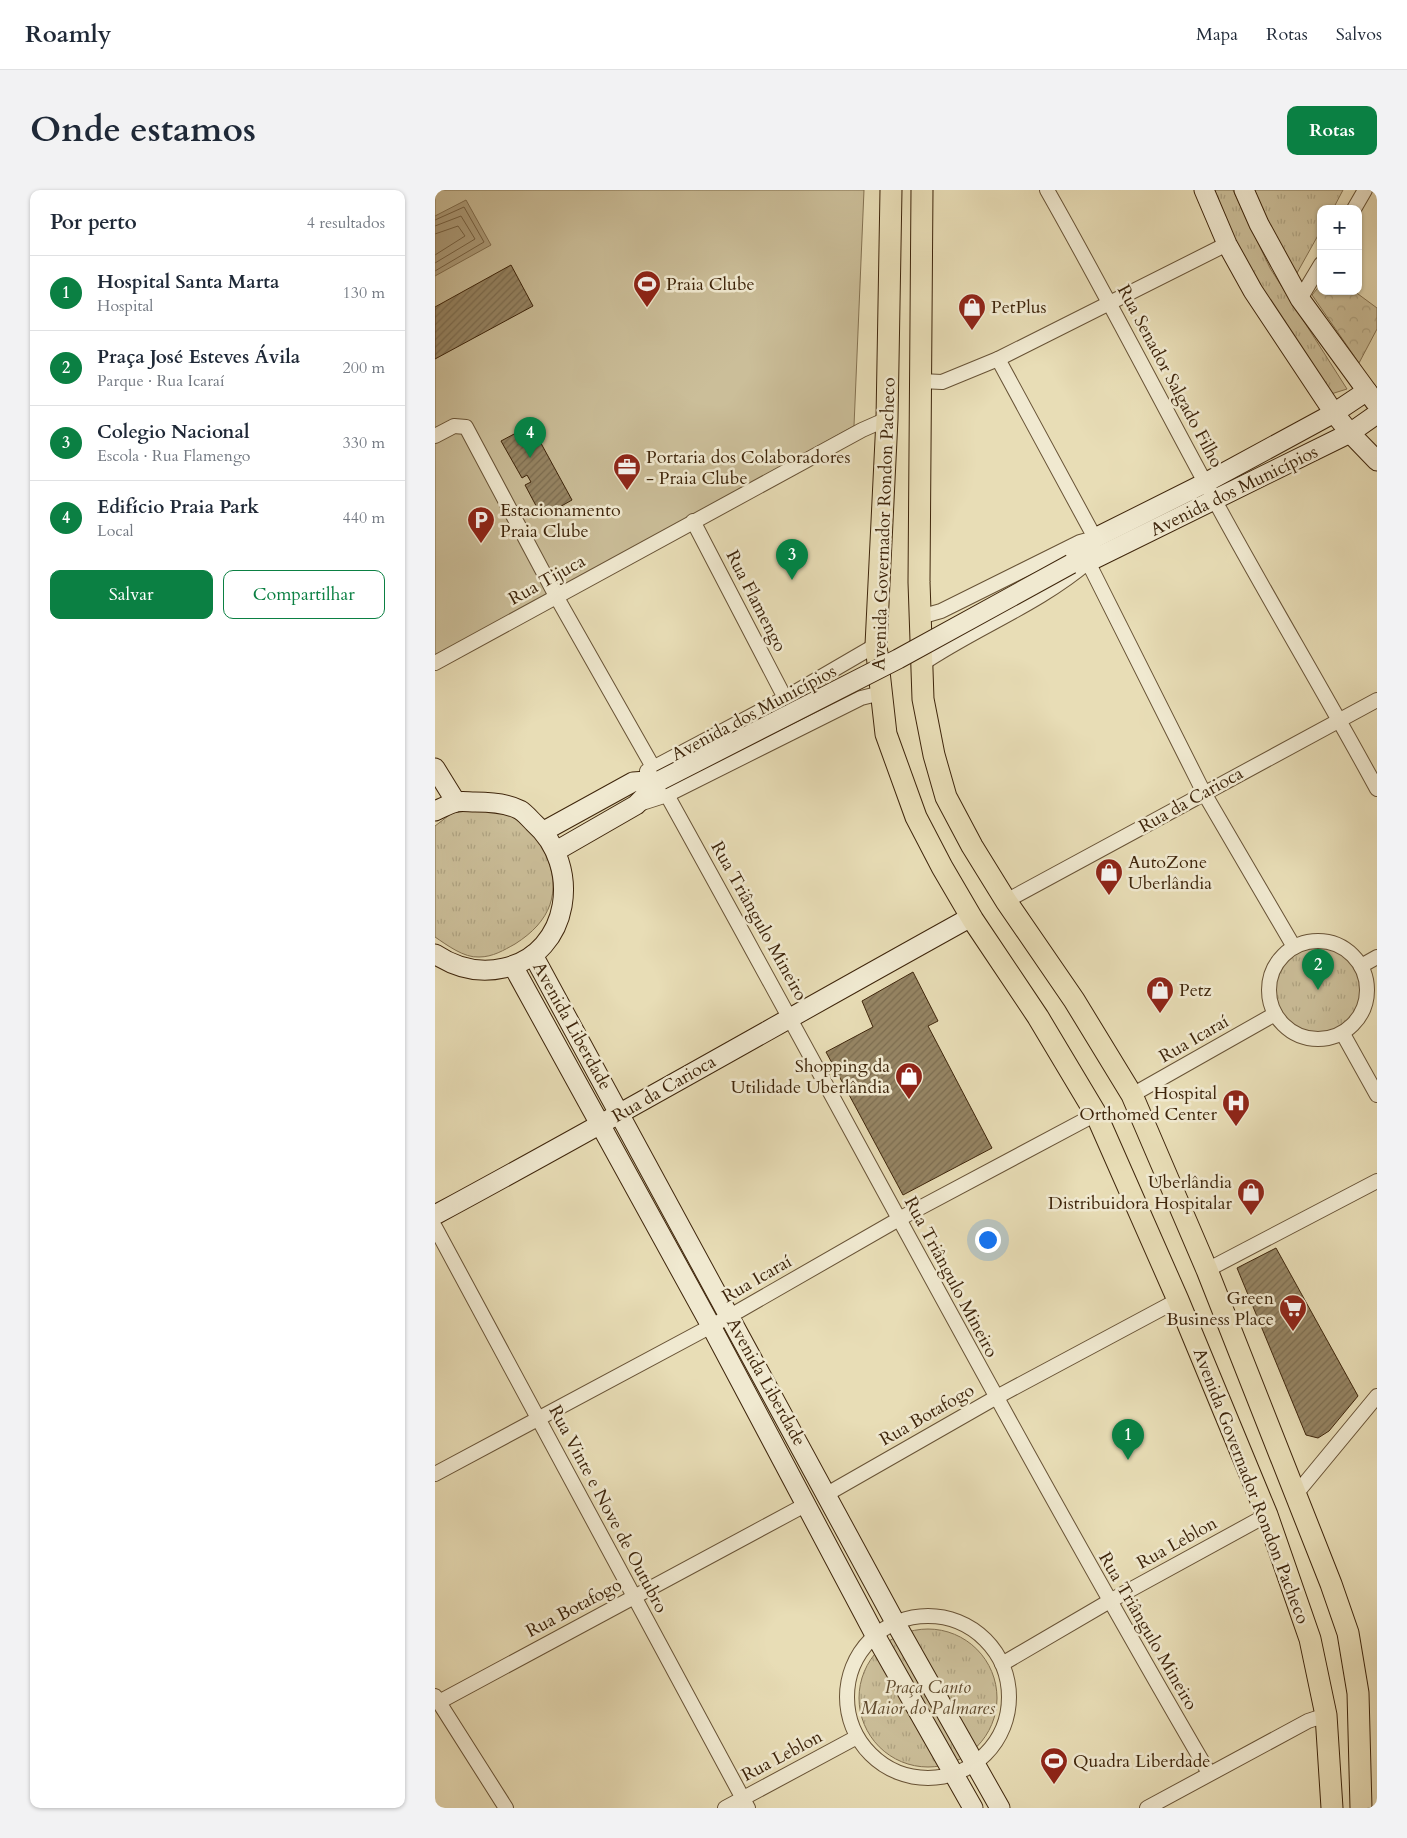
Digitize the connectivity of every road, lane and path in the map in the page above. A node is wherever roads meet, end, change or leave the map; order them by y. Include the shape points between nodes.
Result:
1 (891, 190) edge
2 (922, 190) edge
3 (1047, 190) edge
4 (1204, 190) edge
5 (1244, 190) edge
6 (1366, 190) edge
7 (1377, 196) edge
8 (1357, 205) edge
9 (1227, 244) junction
10 (1317, 271) edge
11 (1300, 299) junction
12 (1110, 302) junction
13 (998, 359) junction
14 (921, 381) junction
15 (1372, 398) edge
16 (1335, 413) junction
17 (1377, 414) edge
18 (887, 419) junction
19 (1350, 433) junction
20 (435, 436) edge
21 (1371, 455) edge
22 (1377, 472) edge
23 (1205, 483) junction
24 (1215, 501) junction
25 (693, 522) junction
26 (1095, 538) junction
27 (1080, 563) junction
28 (556, 596) junction
29 (969, 597) junction
30 (920, 618) junction
31 (986, 625) junction
32 (876, 645) junction
33 (435, 663) edge
34 (921, 664) junction
35 (818, 679) junction
36 (881, 694) junction
37 (785, 698) junction
38 (1377, 700) edge
39 (833, 712) junction
40 (1340, 720) junction
41 (435, 768) edge
42 (661, 781) junction
43 (1377, 789) edge
44 (1204, 793) junction
45 (456, 802) junction
46 (435, 811) edge
47 (544, 831) junction
48 (555, 851) junction
49 (1006, 901) junction
50 (971, 918) junction
51 (1294, 947) junction
52 (435, 954) edge
53 (533, 955) junction
54 (1377, 957) edge
55 (513, 966) junction
56 (1361, 966) junction
57 (1275, 1014) junction
58 (790, 1016) junction
59 (1343, 1034) junction
60 (1132, 1095) junction
61 (1377, 1096) edge
62 (620, 1114) junction
63 (1096, 1114) junction
64 (602, 1125) junction
65 (1377, 1181) edge
66 (435, 1216) edge
67 (899, 1219) junction
68 (435, 1227) edge
69 (1207, 1270) junction
70 (1178, 1300) junction
71 (730, 1316) junction
72 (711, 1326) junction
73 (1377, 1396) edge
74 (995, 1398) junction
75 (538, 1419) junction
76 (435, 1474) edge
77 (827, 1494) junction
78 (1295, 1494) junction
79 (805, 1505) junction
80 (1267, 1516) junction
81 (635, 1596) junction
82 (1108, 1602) junction
83 (895, 1622) junction
84 (875, 1635) junction
85 (1002, 1664) junction
86 (437, 1699) edge
87 (1326, 1715) junction
88 (857, 1736) junction
89 (976, 1763) junction
90 (954, 1774) junction
91 (1209, 1774) junction
92 (746, 1803) edge
93 (506, 1808) edge
94 (725, 1808) edge
95 (973, 1808) edge
96 (1000, 1808) edge
97 (1147, 1808) edge
98 (1332, 1808) edge
99 (1361, 1808) edge

1 - 18 main road, Avenida Governador Rondon Pacheco
2 - 14 main road, Avenida Governador Rondon Pacheco
3 - 12 street, Rua Senador Salgado Filho
4 - 9 street
5 - 11 street
6 - 7 street
6 - 8 street
9 - 12 street
9 - 16 street via 1253,291
10 - 11 street
11 - 15 street
12 - 13 street
12 - 23 street, Rua Senador Salgado Filho
13 - 14 street via 942,382
13 - 26 street
14 - 30 main road, Avenida Governador Rondon Pacheco
15 - 16 street, Avenida dos Municípios
16 - 19 street
16 - 23 street, Avenida dos Municípios
17 - 19 street, Avenida dos Municípios
18 - 25 street, Rua Tijuca
18 - 32 main road, Avenida Governador Rondon Pacheco
19 - 21 street
19 - 24 street, Avenida dos Municípios
20 - 28 street, Rua Triângulo Mineiro via 459,425 466,427
21 - 22 street
23 - 24 street, Rua Senador Salgado Filho
23 - 26 street, Avenida dos Municípios
24 - 27 street, Avenida dos Municípios
24 - 40 street, Rua Senador Salgado Filho
25 - 28 street, Rua Tijuca
25 - 37 street, Rua Flamengo
26 - 27 street, Avenida dos Municípios
26 - 29 street, Avenida dos Municípios via 1080,542
27 - 31 street, Avenida dos Municípios via 1069,578
27 - 42 street, bridge
27 - 44 street
28 - 33 street, Rua Tijuca
28 - 42 street, Rua Triângulo Mineiro
29 - 30 street, Avenida dos Municípios
29 - 31 street via 959,609 961,618 970,626
30 - 34 main road, Avenida Governador Rondon Pacheco
31 - 34 street, Avenida dos Municípios
32 - 35 street, Avenida dos Municípios
32 - 36 main road, Avenida Governador Rondon Pacheco
34 - 49 main road, Avenida Governador Rondon Pacheco via 933,755 946,797
35 - 37 street, Avenida dos Municípios
35 - 39 street via 833,680 841,694
36 - 39 street, Avenida dos Municípios via 861,698
36 - 50 main road, Avenida Governador Rondon Pacheco via 886,734 916,817
37 - 42 street, Avenida dos Municípios
38 - 40 street, Rua da Carioca
39 - 42 street, Avenida dos Municípios
40 - 43 street, Rua Senador Salgado Filho
40 - 44 street, Rua da Carioca
41 - 45 street
42 - 47 street, Avenida dos Municípios via 633,782
42 - 48 street, Avenida dos Municípios via 636,805
42 - 58 street, Rua Triângulo Mineiro
44 - 49 street, Rua da Carioca
44 - 51 street
45 - 46 street
45 - 47 street via 490,802 520,810
47 - 48 street
48 - 53 street via 565,880 565,902 559,922
49 - 60 main road, Avenida Governador Rondon Pacheco via 1074,1000
50 - 58 street, Rua da Carioca
50 - 63 main road, Avenida Governador Rondon Pacheco via 1038,1017
51 - 56 street via 1324,941 1339,945
51 - 57 street via 1273,969 1269,1000
52 - 55 street via 470,970 492,971
53 - 55 street
53 - 62 street, Avenida Liberdade
54 - 56 street
55 - 64 street, Avenida Liberdade
56 - 59 street via 1367,980 1367,996 1355,1024
57 - 59 street via 1298,1036 1313,1040
57 - 60 street, Rua Icaraí
58 - 62 street, Rua da Carioca
58 - 67 street, Rua Triângulo Mineiro
59 - 61 street
60 - 69 main road, Avenida Governador Rondon Pacheco
62 - 64 street, Rua da Carioca
62 - 71 street, Avenida Liberdade
63 - 67 street, Rua Icaraí
63 - 70 main road, Avenida Governador Rondon Pacheco
64 - 66 street, Rua da Carioca
64 - 72 street, Avenida Liberdade
65 - 69 street
67 - 71 street, Rua Icaraí
67 - 74 street, Rua Triângulo Mineiro
68 - 75 street, Rua Vinte e Nove de Outubro
69 - 78 main road, Avenida Governador Rondon Pacheco
70 - 74 street, Rua Botafogo
70 - 80 main road, Avenida Governador Rondon Pacheco
71 - 72 street, Rua Icaraí
71 - 77 street, Avenida Liberdade
72 - 75 street, Rua Icaraí
72 - 79 street, Avenida Liberdade
73 - 78 street
74 - 77 street, Rua Botafogo
74 - 82 street, Rua Triângulo Mineiro
75 - 76 street, Rua Icaraí
75 - 81 street, Rua Vinte e Nove de Outubro
77 - 83 street, Avenida Liberdade
78 - 99 main road, Avenida Governador Rondon Pacheco via 1348,1633 1357,1693
79 - 81 street, Rua Botafogo
79 - 84 street, Avenida Liberdade
80 - 82 street, Rua Leblon
80 - 87 main road, Avenida Governador Rondon Pacheco via 1310,1639
81 - 86 street, Rua Botafogo
81 - 92 street, Rua Vinte e Nove de Outubro
82 - 85 street, Rua Leblon
82 - 91 street, Rua Triângulo Mineiro
83 - 84 street
83 - 85 street via 915,1616 937,1616 957,1621 975,1631 991,1646
83 - 89 street, Avenida Liberdade
84 - 88 street via 862,1648 847,1682 850,1719
84 - 90 street, Avenida Liberdade
85 - 89 street via 1008,1685 1008,1707 999,1735
86 - 93 street
87 - 91 street via 1308,1721
87 - 98 main road, Avenida Governador Rondon Pacheco
88 - 90 street via 870,1755 888,1768 925,1778
88 - 92 street, Rua Leblon
89 - 90 street
89 - 96 street, Avenida Liberdade
90 - 95 street, Avenida Liberdade
91 - 97 street
92 - 94 street, Rua Leblon

